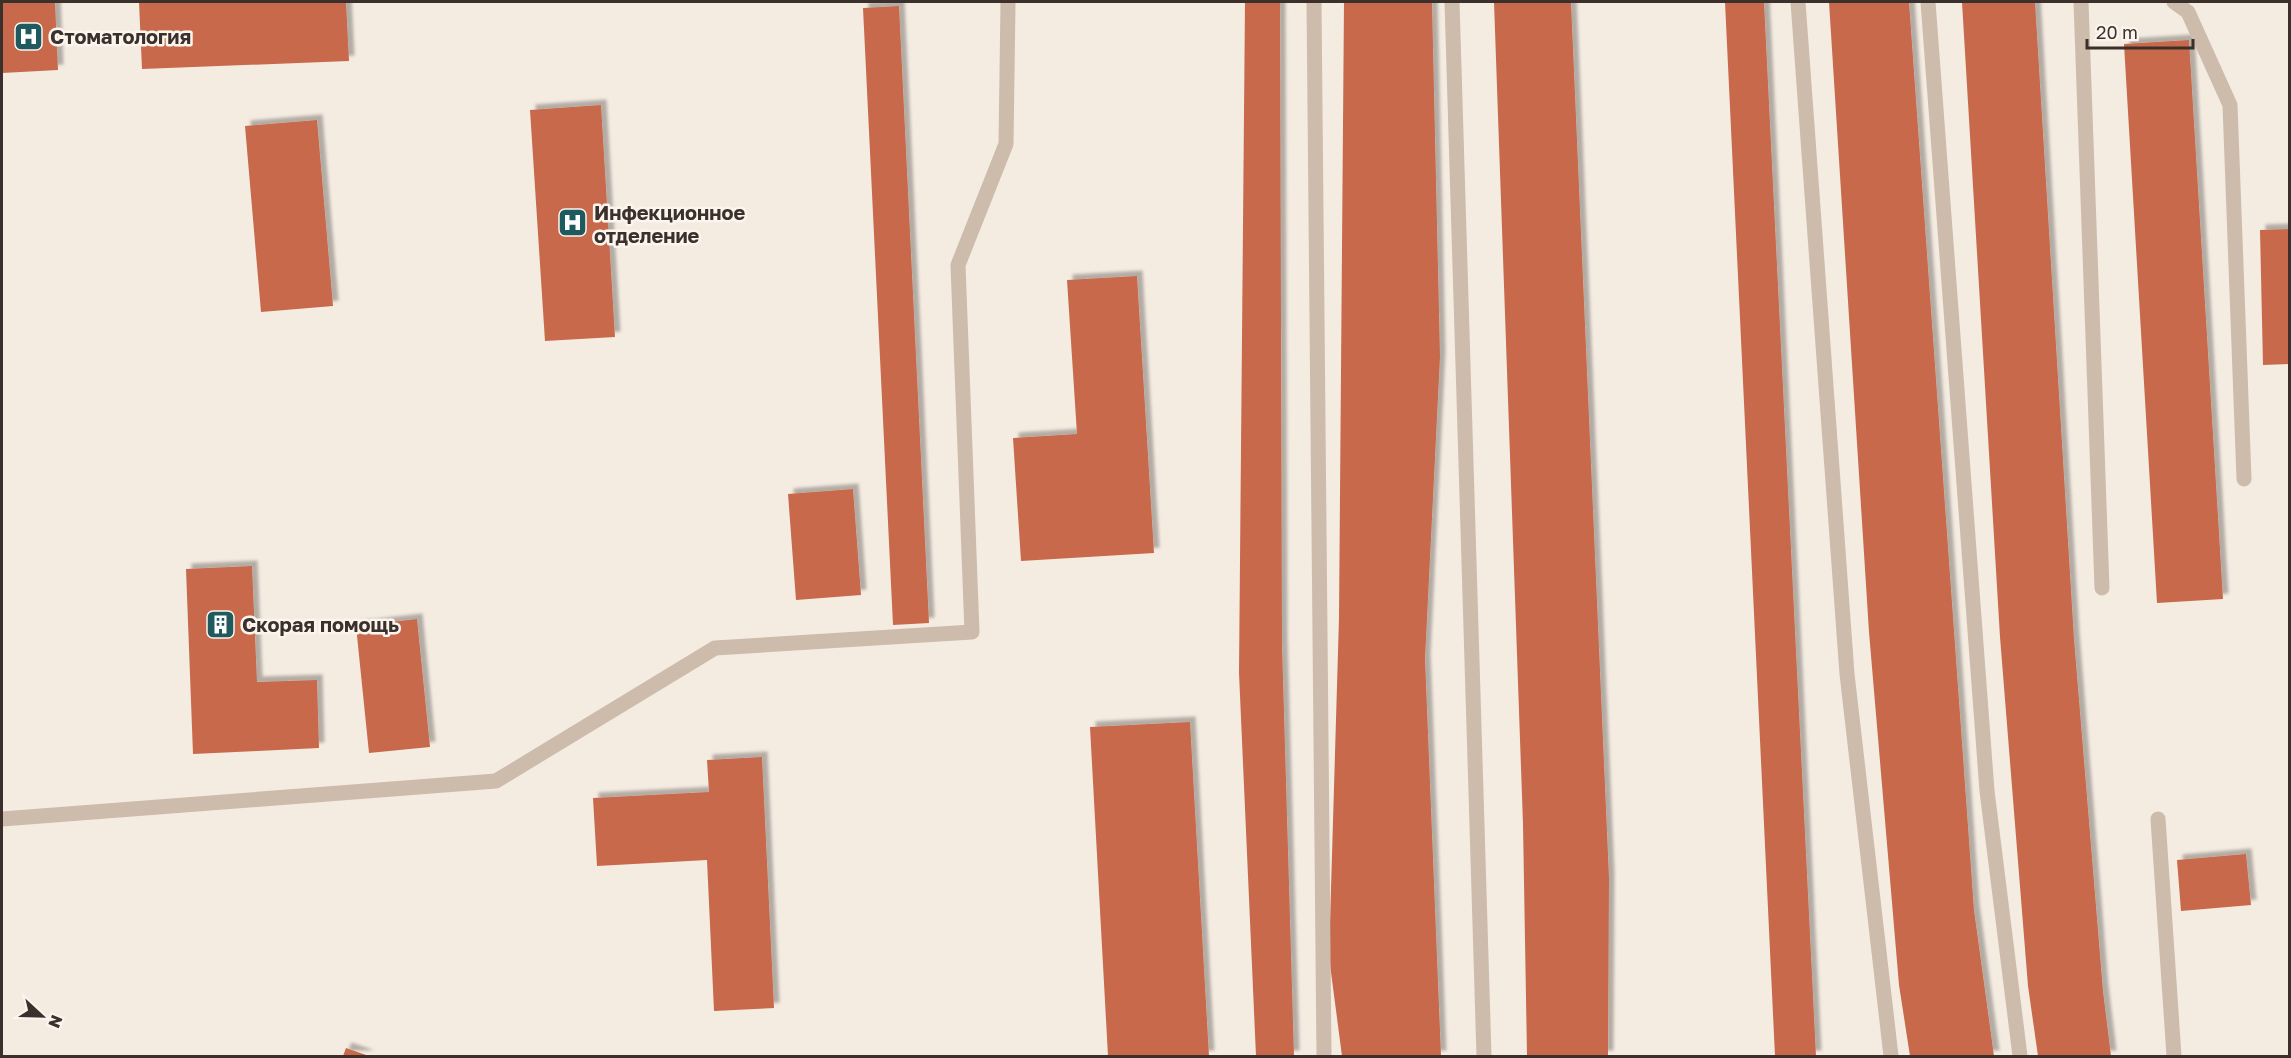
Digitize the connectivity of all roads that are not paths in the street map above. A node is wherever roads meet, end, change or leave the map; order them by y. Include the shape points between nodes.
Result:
1 (1008, 2) edge
2 (1314, 2) edge
3 (1452, 2) edge
4 (1798, 2) edge
5 (1928, 2) edge
6 (2081, 2) edge
7 (2174, 2) edge
8 (2244, 479) dead end
9 (2102, 588) dead end
10 (2, 819) edge
11 (2158, 819) dead end
12 (1324, 1056) edge
13 (1484, 1056) edge
14 (1891, 1056) edge
15 (2020, 1056) edge
16 (2174, 1056) edge

1 - 10 lane via 1006,144 958,265 972,632 715,648 496,780
2 - 12 lane
3 - 13 lane
4 - 14 lane via 1847,674
5 - 15 lane via 1987,791
6 - 9 lane
7 - 8 lane via 2188,12 2230,105
11 - 16 lane

